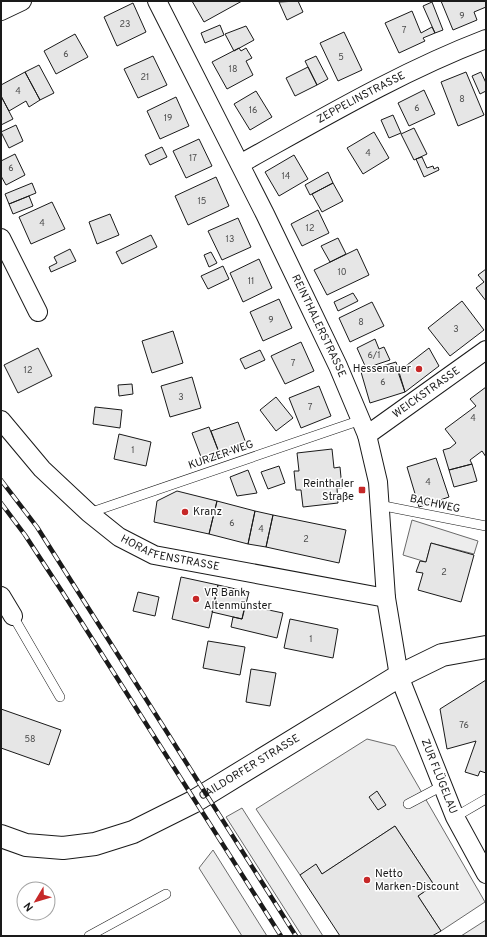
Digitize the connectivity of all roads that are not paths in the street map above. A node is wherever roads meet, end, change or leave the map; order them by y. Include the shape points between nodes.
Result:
1 (22, 1) edge
2 (157, 1) edge
3 (1, 11) edge
4 (486, 39) edge
5 (240, 164) junction
6 (1, 238) edge
7 (38, 312) dead end
8 (486, 350) edge
9 (1, 420) edge
10 (364, 428) junction
11 (379, 505) junction
12 (89, 513) junction
13 (486, 526) edge
14 (1, 596) edge
15 (386, 598) junction
16 (13, 616) joint
17 (486, 647) edge
18 (398, 676) junction
19 (60, 696) dead end
20 (442, 786) junction
21 (486, 799) edge
22 (408, 804) dead end
23 (455, 817) junction
24 (1, 836) edge
25 (486, 874) edge
26 (166, 894) dead end
27 (88, 936) edge

1 - 3 street
2 - 5 street, REINTHALERSTRASSE
4 - 5 street, ZEPPELINSTRASSE via 448,53 367,93
5 - 10 street, REINTHALERSTRASSE via 338,366
6 - 7 street
8 - 10 street, WEICKSTRASSE
9 - 12 street, HORAFFENSTRASSE via 42,469
10 - 11 street, REINTHALERSTRASSE via 378,482
10 - 12 lane, KURZER WEG
11 - 13 lane, BACHWEG
11 - 15 street, REINTHALERSTRASSE
12 - 15 street, HORAFFENSTRASSE via 120,537 154,555
14 - 16 street
15 - 18 street, REINTHALERSTRASSE
16 - 19 lane
17 - 18 main road, GAILDORFER STRASSE via 442,655
18 - 20 street, ZUR FLÜGELAU
18 - 24 main road, GAILDORFER STRASSE via 194,802 133,832 95,844 63,848 26,845
20 - 22 lane
20 - 23 street, ZUR FLÜGELAU
21 - 23 lane
23 - 25 street, ZUR FLÜGELAU
26 - 27 lane

